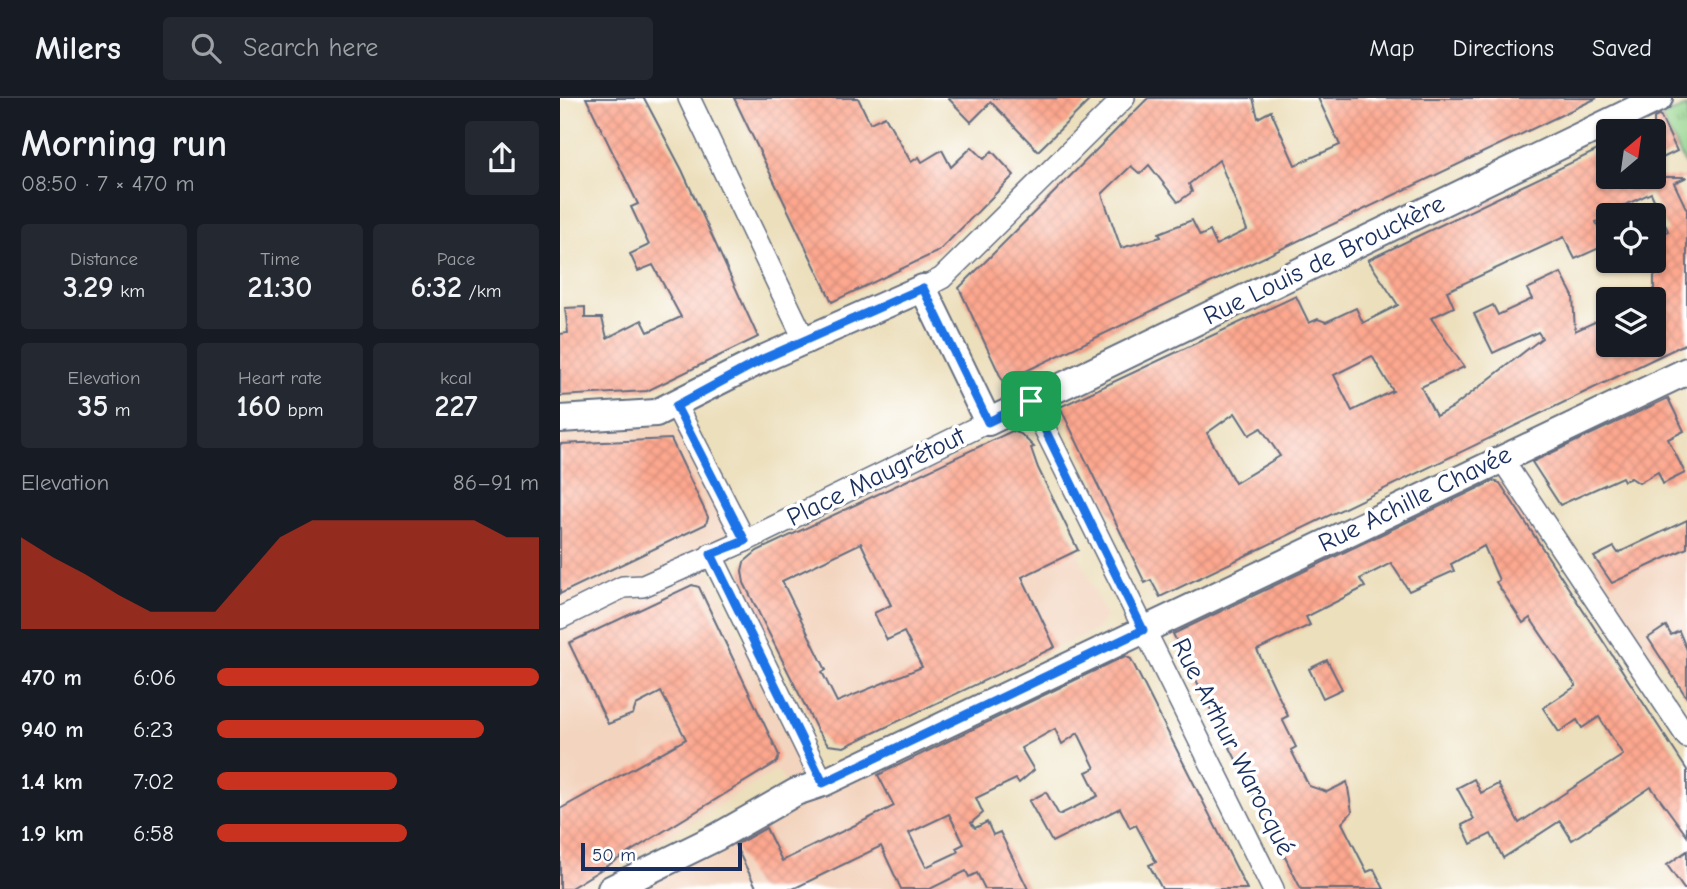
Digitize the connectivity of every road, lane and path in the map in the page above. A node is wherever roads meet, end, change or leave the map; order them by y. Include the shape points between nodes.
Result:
1 (689, 98) edge
2 (1124, 98) edge
3 (1659, 98) edge
4 (923, 288) junction
5 (806, 343) junction
6 (1687, 371) edge
7 (1031, 401) junction
8 (676, 406) junction
9 (560, 419) edge
10 (988, 422) junction
11 (1501, 458) junction
12 (745, 541) junction
13 (711, 554) junction
14 (560, 618) edge
15 (1143, 630) junction
16 (1687, 737) edge
17 (823, 783) junction
18 (611, 889) edge
19 (1273, 889) edge

1 - 5 street
2 - 4 street via 942,278
3 - 7 street, Rue Louis de Brouckère
4 - 5 street
4 - 10 street, Place Maugrétout
5 - 8 street via 765,358
6 - 11 street, Rue Achille Chavée
7 - 10 street, Rue Louis de Brouckère
7 - 15 street, Rue Arthur Warocqué
8 - 9 street via 656,413
8 - 12 street
10 - 12 street, Place Maugrétout
11 - 15 street, Rue Achille Chavée
11 - 16 street
12 - 13 street, Place Maugrétout
13 - 14 street, Place Maugrétout via 643,586 623,587
13 - 17 street
15 - 17 street, Rue Achille Chavée
15 - 19 street, Rue Arthur Warocqué
17 - 18 street, Rue Achille Chavée via 796,792

